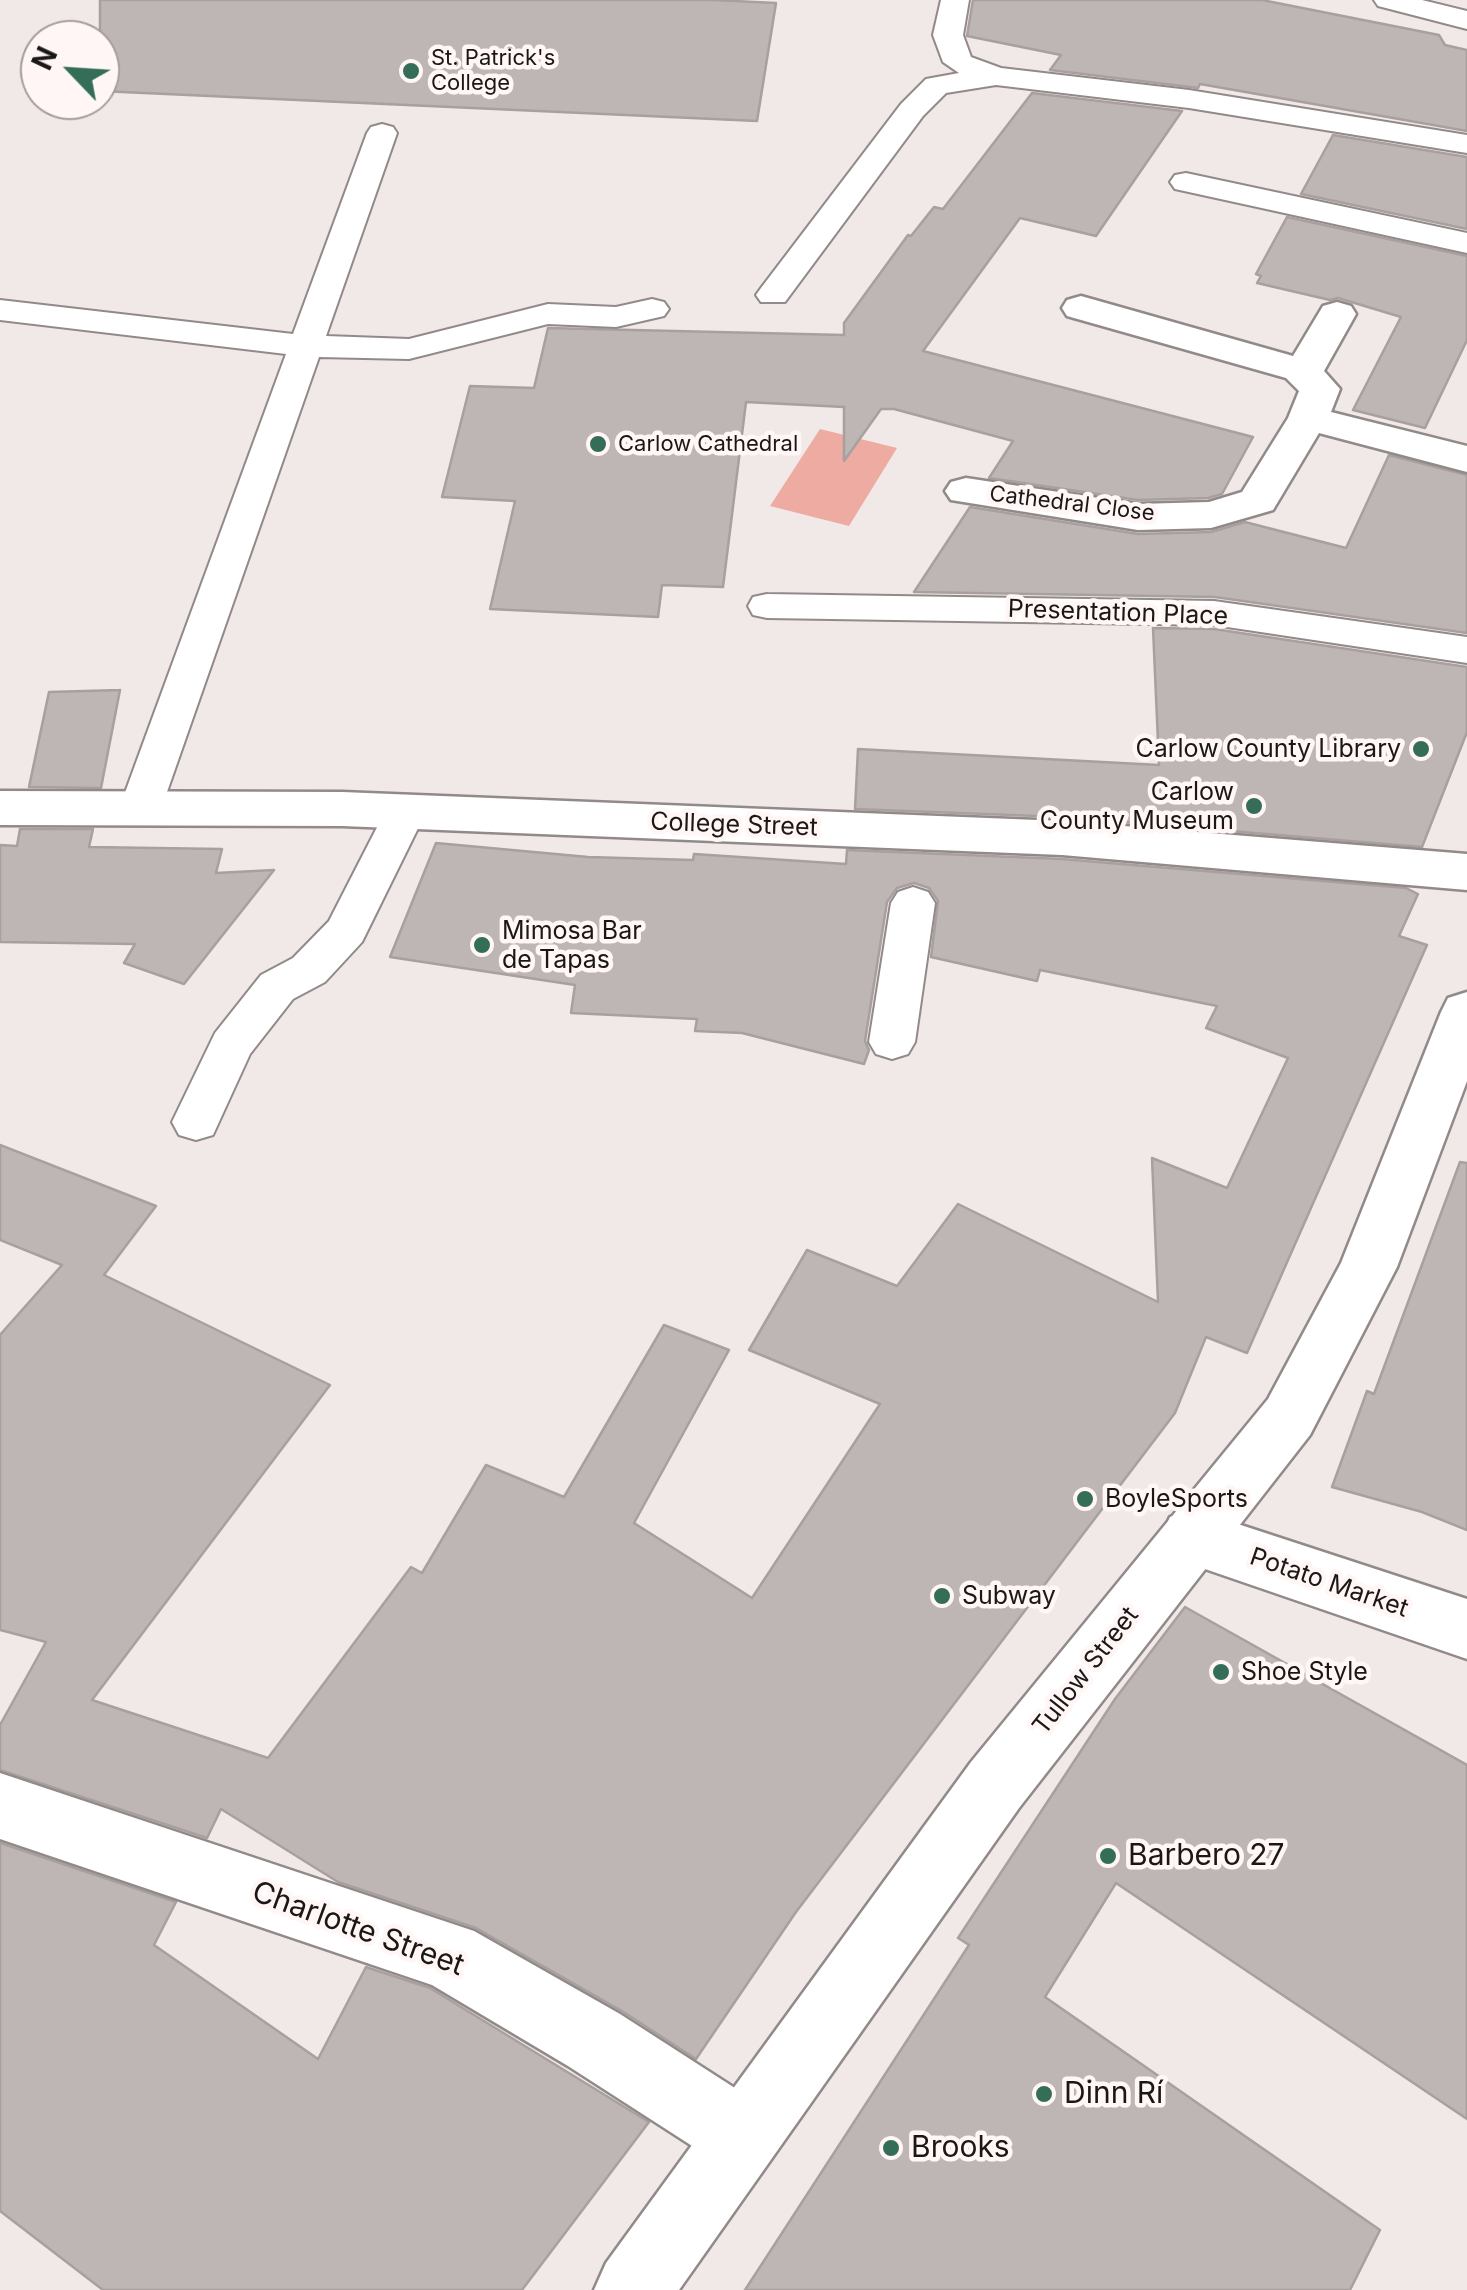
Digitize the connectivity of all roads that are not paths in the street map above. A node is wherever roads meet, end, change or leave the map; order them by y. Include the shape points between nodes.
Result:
1 (955, 0) edge
2 (1388, 0) edge
3 (1467, 20) edge
4 (996, 76) junction
5 (382, 132) dead end
6 (1467, 144) edge
7 (1186, 182) dead end
8 (1467, 243) edge
9 (773, 295) dead end
10 (1081, 308) dead end
11 (652, 309) dead end
12 (0, 310) edge
13 (1337, 314) dead end
14 (305, 346) junction
15 (1302, 373) junction
16 (1308, 418) junction
17 (1467, 458) edge
18 (966, 491) dead end
19 (767, 606) dead end
20 (1467, 650) edge
21 (0, 808) edge
22 (140, 809) junction
23 (404, 812) junction
24 (1467, 872) edge
25 (913, 903) dead end
26 (1467, 1012) edge
27 (892, 1042) dead end
28 (196, 1122) dead end
29 (1192, 1537) junction
30 (1467, 1629) edge
31 (0, 1806) edge
32 (743, 2136) junction
33 (633, 2290) edge

1 - 4 lane via 948,34 958,62
2 - 3 lane
4 - 6 lane
4 - 9 lane via 937,85
5 - 14 lane
7 - 8 lane
10 - 15 street
11 - 14 lane via 616,317 548,314 408,349
12 - 14 lane
13 - 15 street
14 - 22 lane
15 - 16 street via 1320,388
16 - 17 street
16 - 18 street, Cathedral Close via 1258,501 1210,515 1138,517
19 - 20 lane, Presentation Place via 1214,613
21 - 22 street, College Street
22 - 23 street, College Street
23 - 24 street, College Street via 918,840 1062,838
23 - 28 lane via 346,931 309,970 277,987 231,1045
25 - 27 lane
26 - 29 street, Tullow Street via 1368,1267 1316,1367 1289,1417
29 - 30 street, Potato Market
29 - 32 street, Tullow Street via 995,1785
31 - 32 street, Charlotte Street via 449,1956
32 - 33 street, Tullow Street

